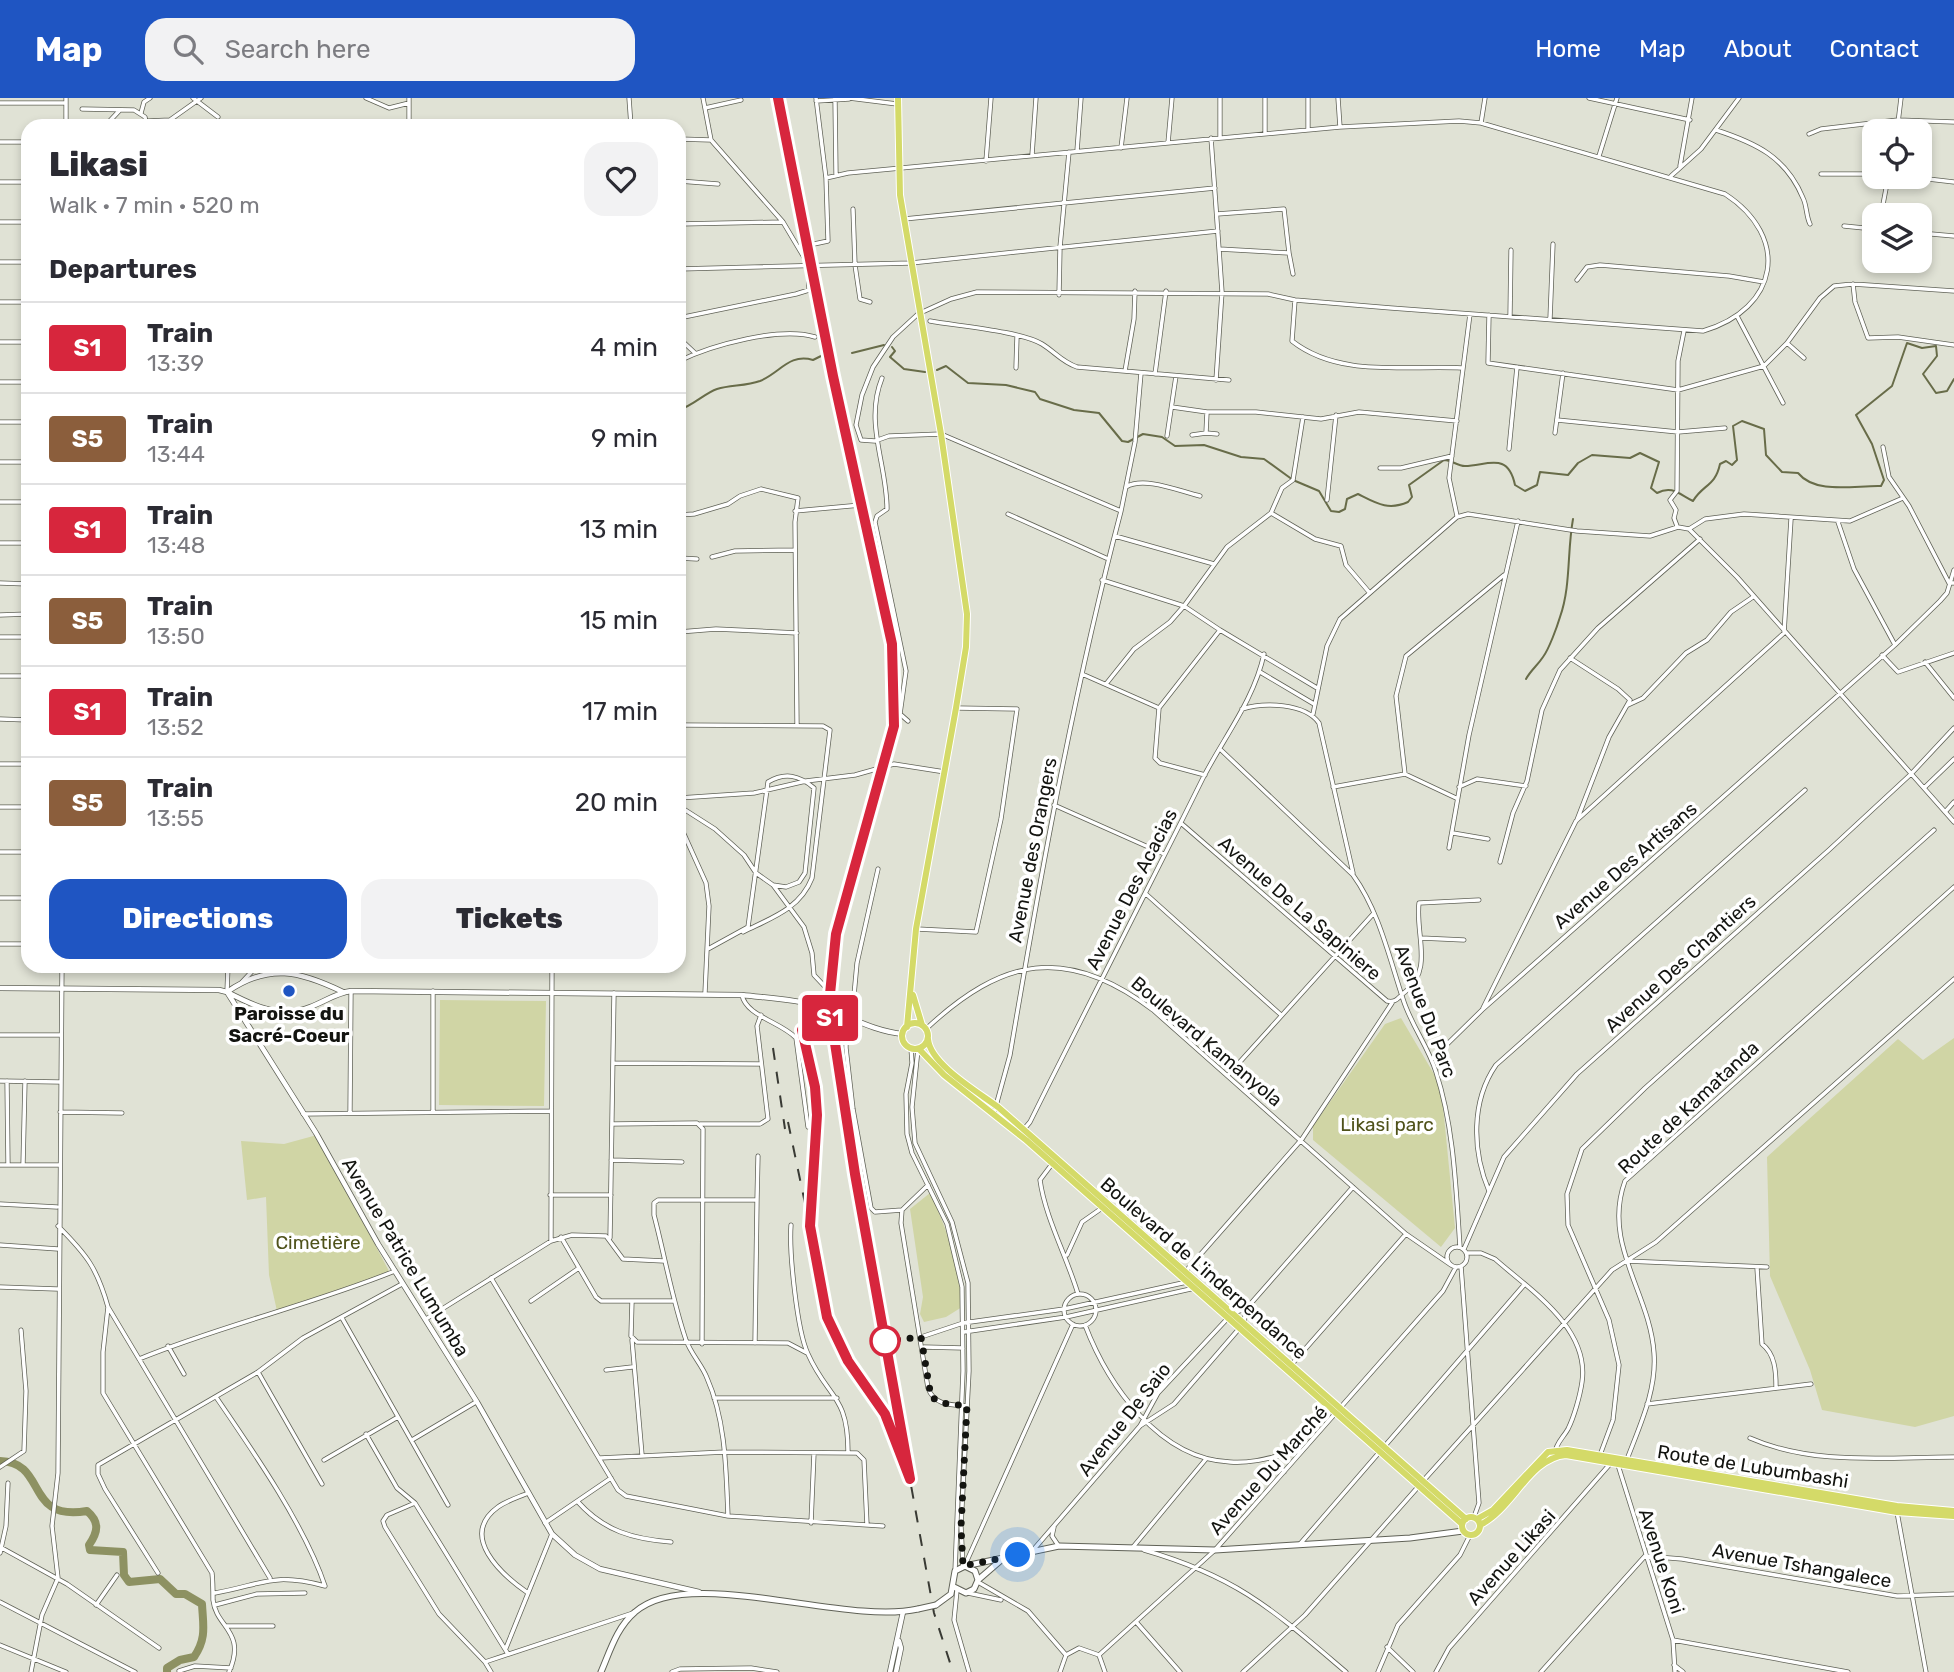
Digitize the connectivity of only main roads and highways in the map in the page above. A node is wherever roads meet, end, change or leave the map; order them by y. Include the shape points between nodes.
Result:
1 (897, 101) edge
2 (912, 990) junction
3 (907, 1027) junction
4 (924, 1028) junction
5 (928, 1039) junction
6 (916, 1048) junction
7 (996, 1110) junction
8 (1055, 1161) junction
9 (1193, 1285) junction
10 (1552, 1454) junction
11 (1620, 1463) junction
12 (1954, 1513) edge
13 (1477, 1520) junction
14 (1465, 1527) junction
15 (1002, 1559) junction
16 (964, 1566) junction
17 (978, 1581) junction
18 (957, 1590) junction
19 (601, 1672) edge

1 - 2 highway via 904,219 967,614 957,708 916,929
2 - 3 highway
2 - 4 highway
3 - 4 highway
3 - 6 highway via 904,1043
4 - 5 highway
5 - 6 highway
5 - 7 highway, Boulevard de L'inderpendance via 933,1054
6 - 7 highway, Boulevard de L'inderpendance via 944,1075
7 - 8 highway, Boulevard de L'inderpendance
8 - 9 highway, Boulevard de L'inderpendance via 1102,1208
8 - 9 highway, Boulevard de L'inderpendance via 1184,1272
9 - 14 highway, Boulevard de L'inderpendance via 1422,1482
10 - 11 highway, Route de Lubumbashi
10 - 11 highway, Route de Lubumbashi via 1600,1455
10 - 13 highway via 1500,1513
11 - 12 highway, Route de Lubumbashi via 1897,1509
13 - 14 highway
13 - 14 highway via 1479,1531
14 - 15 main road via 1372,1541 1215,1550 1059,1546
15 - 16 main road
15 - 17 main road
16 - 17 main road via 975,1571
16 - 18 main road via 952,1577
17 - 18 main road via 974,1590
18 - 19 main road, bridge via 936,1605 866,1613 699,1592 650,1604 634,1613 621,1628

